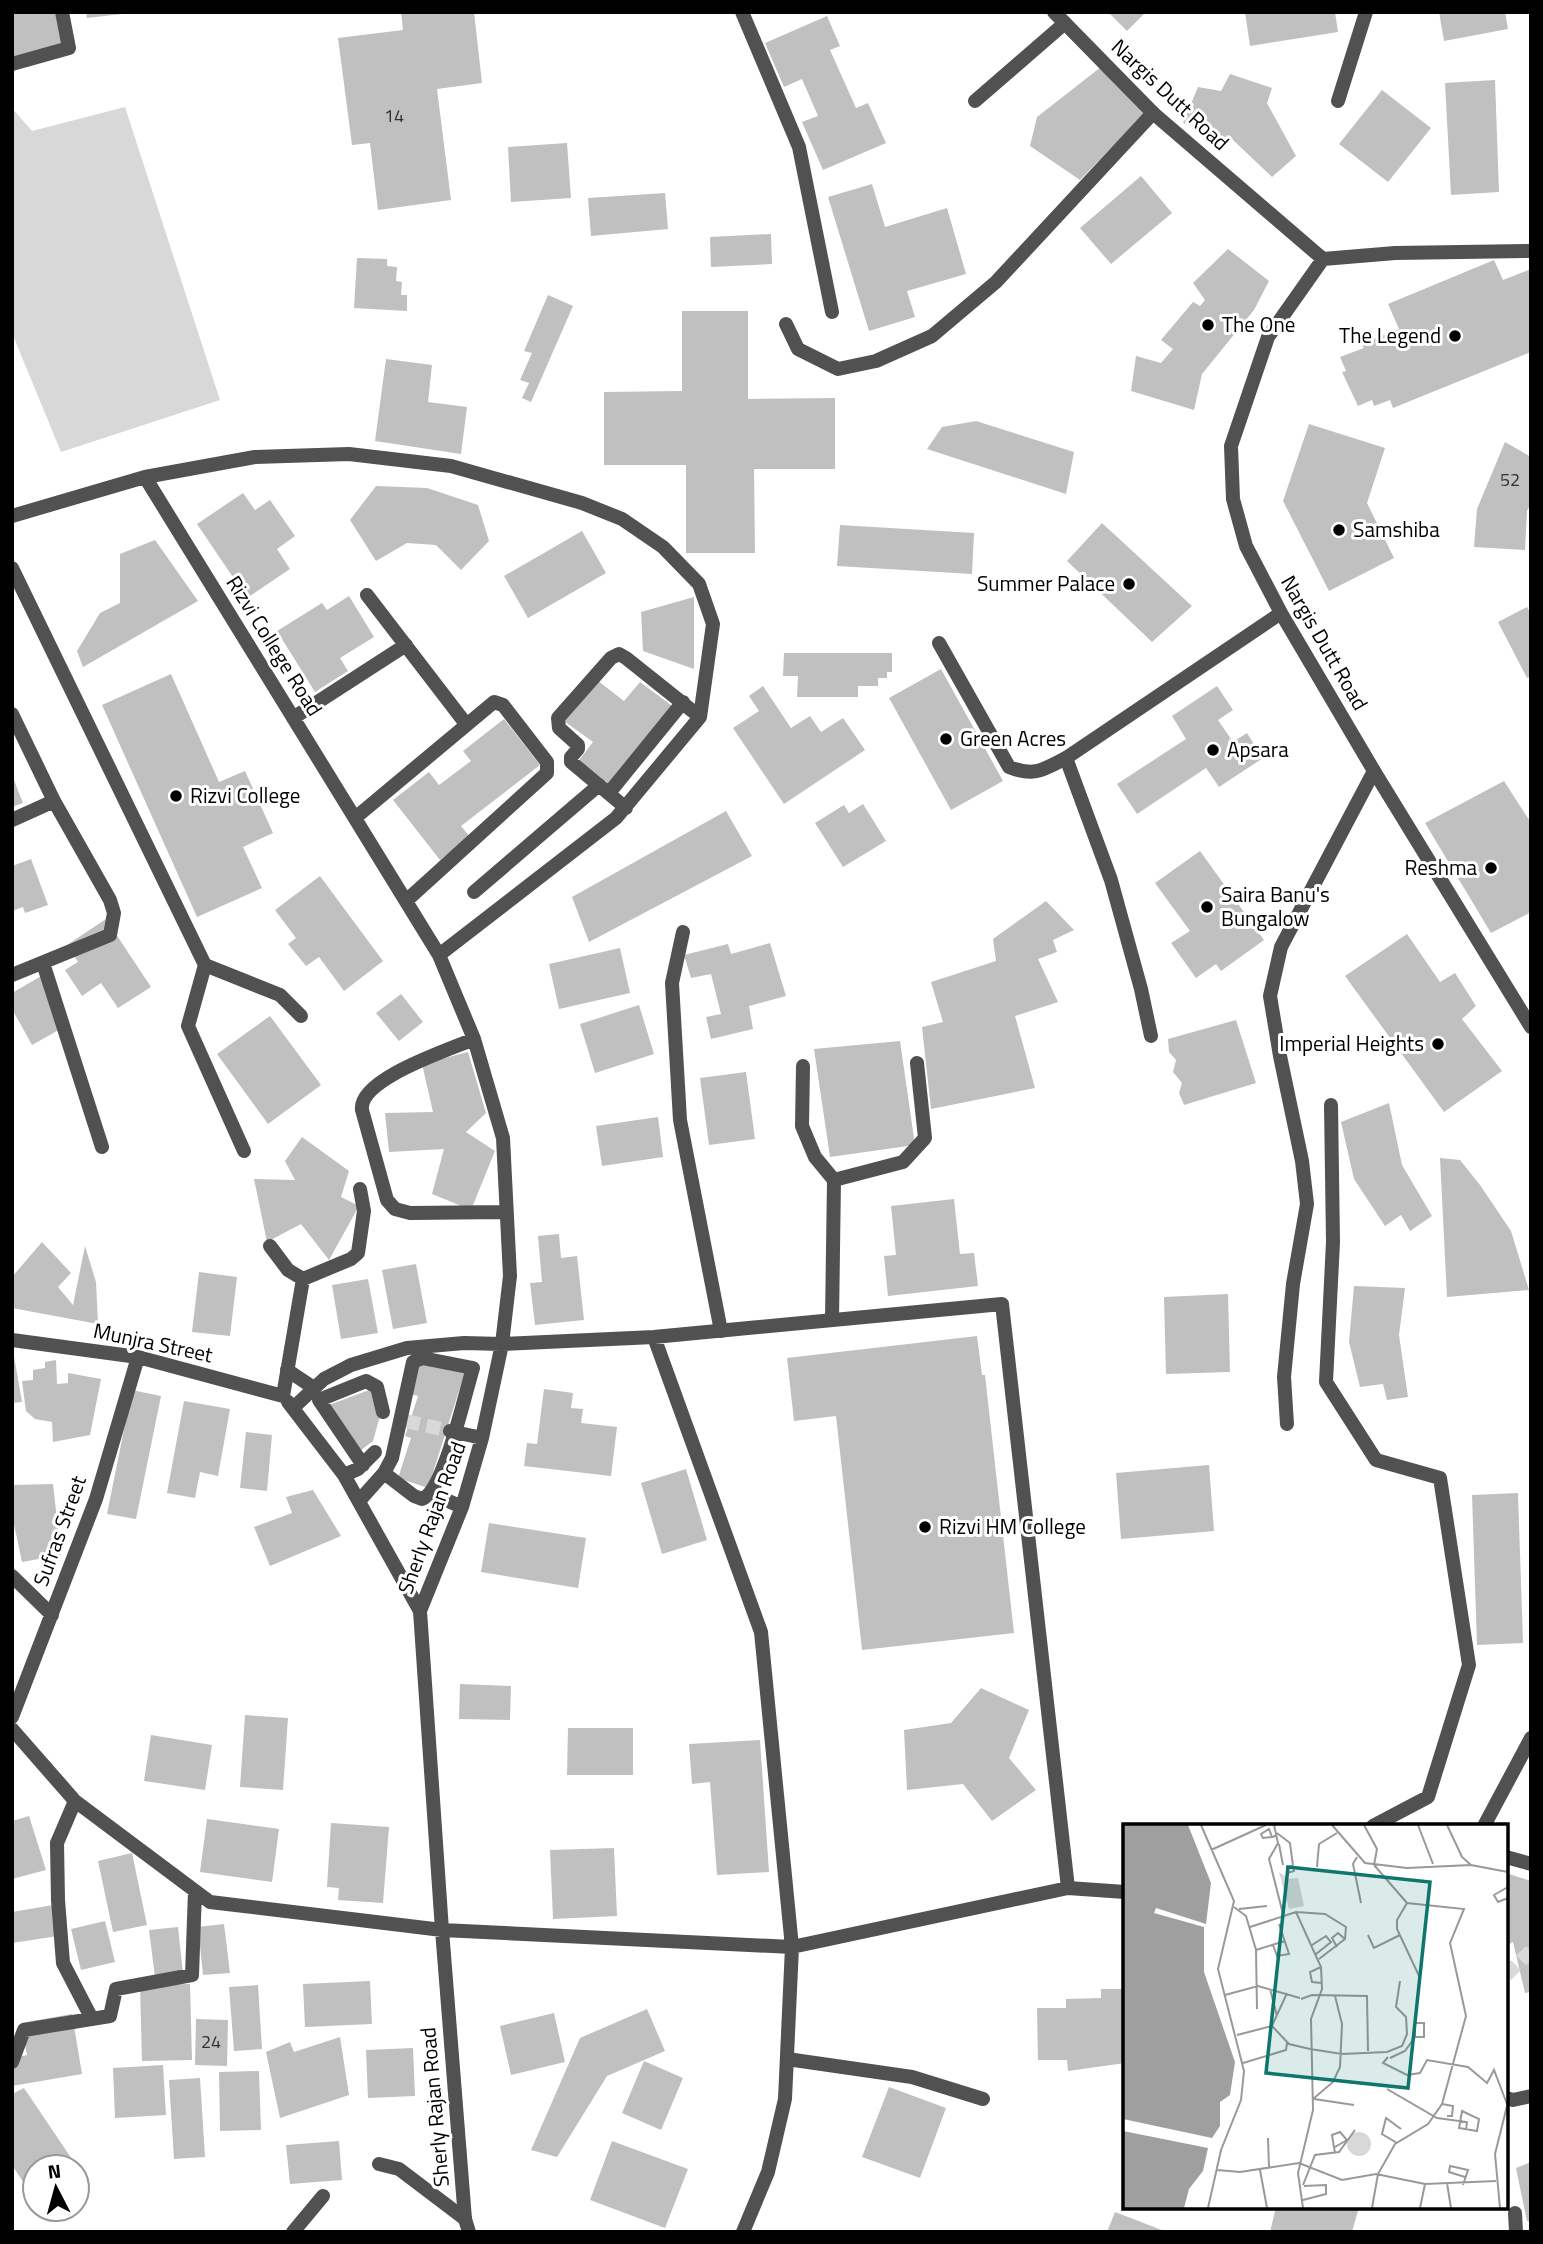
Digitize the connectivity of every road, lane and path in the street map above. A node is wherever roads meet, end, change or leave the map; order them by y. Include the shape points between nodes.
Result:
1 (62, 12) edge
2 (742, 12) edge
3 (1366, 12) edge
4 (1060, 18) edge
5 (12, 64) edge
6 (1338, 101) dead end
7 (975, 102) dead end
8 (1153, 113) junction
9 (1531, 251) edge
10 (1323, 259) junction
11 (832, 312) dead end
12 (786, 324) dead end
13 (145, 477) junction
14 (12, 516) edge
15 (12, 568) edge
16 (367, 595) dead end
17 (1281, 612) junction
18 (939, 643) dead end
19 (406, 645) junction
20 (683, 702) junction
21 (12, 714) edge
22 (700, 717) junction
23 (293, 718) junction
24 (466, 724) junction
25 (1066, 758) junction
26 (1374, 771) junction
27 (604, 789) junction
28 (54, 801) junction
29 (626, 808) junction
30 (355, 818) junction
31 (12, 820) edge
32 (474, 892) dead end
33 (406, 901) junction
34 (684, 932) dead end
35 (439, 955) junction
36 (43, 962) junction
37 (205, 965) junction
38 (12, 975) edge
39 (301, 1016) dead end
40 (1531, 1027) edge
41 (1151, 1036) dead end
42 (474, 1040) junction
43 (917, 1063) dead end
44 (803, 1066) dead end
45 (1331, 1105) dead end
46 (102, 1147) dead end
47 (244, 1151) dead end
48 (834, 1180) junction
49 (360, 1189) dead end
50 (506, 1212) junction
51 (270, 1246) dead end
52 (303, 1279) junction
53 (832, 1320) junction
54 (720, 1331) junction
55 (654, 1337) junction
56 (12, 1340) edge
57 (502, 1344) junction
58 (138, 1357) junction
59 (473, 1368) junction
60 (496, 1372) junction
61 (286, 1375) junction
62 (317, 1394) junction
63 (283, 1396) junction
64 (297, 1403) junction
65 (383, 1412) dead end
66 (1287, 1424) dead end
67 (452, 1431) junction
68 (482, 1438) junction
69 (374, 1452) dead end
70 (363, 1465) junction
71 (384, 1473) junction
72 (344, 1475) junction
73 (430, 1493) junction
74 (359, 1501) junction
75 (462, 1507) junction
76 (12, 1576) edge
77 (420, 1611) junction
78 (52, 1615) junction
79 (12, 1717) edge
80 (12, 1729) edge
81 (1531, 1738) edge
82 (75, 1801) junction
83 (1377, 1824) edge
84 (1485, 1824) edge
85 (1508, 1858) edge
86 (1531, 1864) edge
87 (1068, 1888) junction
88 (195, 1891) junction
89 (1123, 1892) edge
90 (442, 1930) junction
91 (792, 1947) junction
92 (92, 2019) junction
93 (786, 2059) junction
94 (12, 2062) edge
95 (1531, 2096) edge
96 (984, 2099) dead end
97 (1510, 2099) edge
98 (379, 2164) dead end
99 (323, 2196) dead end
100 (1515, 2214) dead end
101 (467, 2225) edge
102 (293, 2232) edge
103 (743, 2232) edge
104 (1516, 2232) edge

1 - 5 street via 69,48
2 - 11 street via 799,147
3 - 6 street
4 - 7 street
4 - 8 street, Nargis Dutt Road
8 - 10 street, Nargis Dutt Road
8 - 12 street via 996,282 932,336 876,361 838,369 798,349
9 - 10 street
10 - 17 street, Nargis Dutt Road via 1268,337 1231,446 1233,499 1246,546
13 - 14 street
13 - 22 street via 255,457 348,454 451,466 622,519 663,547 699,584 713,624
13 - 23 street, Rizvi College Road
15 - 37 street
16 - 19 street
17 - 25 street
17 - 26 street, Nargis Dutt Road
18 - 25 street via 1009,767 1024,773 1040,771
19 - 23 street
19 - 24 street
20 - 22 street
20 - 27 street
20 - 27 street via 622,655 611,657 557,721 578,745 571,762
21 - 28 street
22 - 29 street
23 - 30 street, Rizvi College Road
24 - 30 street
24 - 33 street via 490,704 499,703 547,762 547,773
25 - 41 street via 1111,880
26 - 40 street, Nargis Dutt Road
26 - 66 street via 1281,947 1270,996 1303,1161 1307,1204 1284,1377
27 - 29 street
27 - 32 street
28 - 31 street
28 - 36 street via 114,913 110,935
29 - 35 street
30 - 33 street, Rizvi College Road
33 - 35 street, Rizvi College Road
34 - 54 street via 672,983 680,1120
35 - 42 street, Sherly Rajan Road
36 - 38 street
36 - 46 street
37 - 39 street via 280,995
37 - 47 street via 188,1026
42 - 50 street, Sherly Rajan Road via 503,1138
42 - 50 street via 386,1077 366,1094 362,1110 387,1200 395,1209 410,1213
43 - 48 street via 925,1138 903,1162
44 - 48 street via 802,1126 814,1157
45 - 83 street via 1333,1242 1326,1382 1376,1460 1440,1478 1469,1665 1428,1797
48 - 53 street
49 - 52 street via 364,1211 358,1253
50 - 57 street, Sherly Rajan Road via 510,1276
51 - 52 street via 288,1270
52 - 61 street
53 - 54 street
53 - 87 street via 1002,1304
54 - 55 street
55 - 57 street
55 - 91 street via 761,1632
56 - 58 street, Munjra Street
57 - 60 street, Sherly Rajan Road
57 - 62 street via 407,1348 351,1365 324,1379
58 - 63 street, Munjra Street
58 - 78 street, Sufras Street via 96,1499
59 - 60 street
59 - 67 street
59 - 71 street via 422,1358 413,1362 404,1420
60 - 68 street, Sherly Rajan Road
61 - 62 street
61 - 63 street
62 - 64 street
62 - 65 street via 322,1397 366,1381 377,1387
62 - 70 street
63 - 64 street
64 - 72 street
67 - 68 street
67 - 73 street via 443,1471
68 - 75 street, Sherly Rajan Road
69 - 70 street
70 - 72 street
71 - 73 street via 414,1496 422,1499
71 - 74 street
72 - 74 street
73 - 75 street
74 - 77 street
75 - 77 street, Sherly Rajan Road
76 - 78 street
77 - 90 street, Sherly Rajan Road
78 - 79 street, Sufras Street
80 - 82 street
81 - 84 street
82 - 88 street
82 - 92 street via 57,1843 58,1900 64,1963
85 - 86 street
87 - 89 street
87 - 91 street
88 - 90 street via 210,1902
88 - 92 street via 192,1975 116,1989 110,2016
90 - 91 street
90 - 101 street, Sherly Rajan Road
91 - 93 street
92 - 94 street via 24,2030
93 - 96 street via 912,2077
93 - 103 street via 785,2099 768,2172
95 - 97 street
98 - 101 street via 399,2169
99 - 102 street
100 - 104 street

